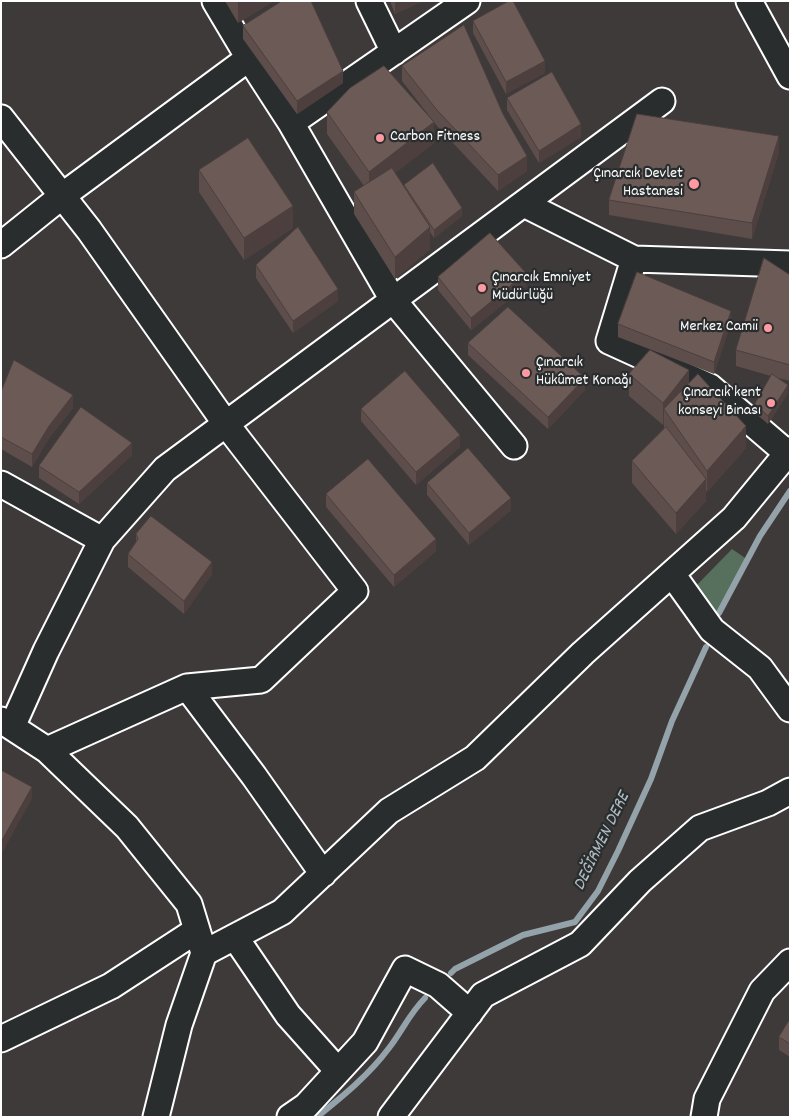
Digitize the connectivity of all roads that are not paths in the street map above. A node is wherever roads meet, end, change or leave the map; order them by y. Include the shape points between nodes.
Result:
1 (215, 1) edge
2 (369, 1) edge
3 (467, 1) edge
4 (749, 1) edge
5 (394, 52) junction
6 (249, 58) junction
7 (790, 76) edge
8 (662, 102) dead end
9 (1, 118) edge
10 (292, 123) junction
11 (62, 196) junction
12 (524, 204) junction
13 (1, 244) edge
14 (634, 259) junction
15 (790, 264) edge
16 (393, 300) junction
17 (226, 424) junction
18 (514, 446) dead end
19 (789, 451) edge
20 (1, 484) edge
21 (102, 540) junction
22 (672, 574) junction
23 (187, 687) junction
24 (790, 709) edge
25 (6, 724) edge
26 (47, 750) junction
27 (790, 791) edge
28 (323, 874) junction
29 (197, 930) junction
30 (235, 937) junction
31 (204, 953) junction
32 (790, 962) edge
33 (470, 1013) junction
34 (1, 1039) edge
35 (338, 1071) junction
36 (156, 1117) edge
37 (290, 1117) edge
38 (391, 1117) edge
39 (704, 1117) edge

1 - 6 street
2 - 5 street
3 - 5 street
4 - 7 street
5 - 10 street
6 - 10 street
6 - 11 street
8 - 12 street
9 - 11 street
10 - 16 street
11 - 13 street
11 - 17 street
12 - 14 street
12 - 16 street
14 - 15 street
14 - 19 street via 609,342 710,387
16 - 17 street
16 - 18 street
17 - 21 street via 165,469
17 - 23 street via 355,591 261,680
19 - 22 street via 734,518
20 - 21 street
21 - 25 street
22 - 24 street via 712,630 760,668
22 - 28 street via 583,653 475,758 389,812
23 - 26 street
23 - 28 street
25 - 26 street
26 - 29 street via 127,827 189,904
27 - 33 street via 768,803 700,828 640,882 580,944 483,995
28 - 30 street via 282,912
29 - 31 street
29 - 34 street via 111,986
30 - 31 street
30 - 35 street via 288,1015
31 - 36 street via 179,1025
32 - 39 street via 762,991 707,1099
33 - 35 street via 438,986 405,968 365,1042
33 - 38 street
35 - 37 street via 306,1106

